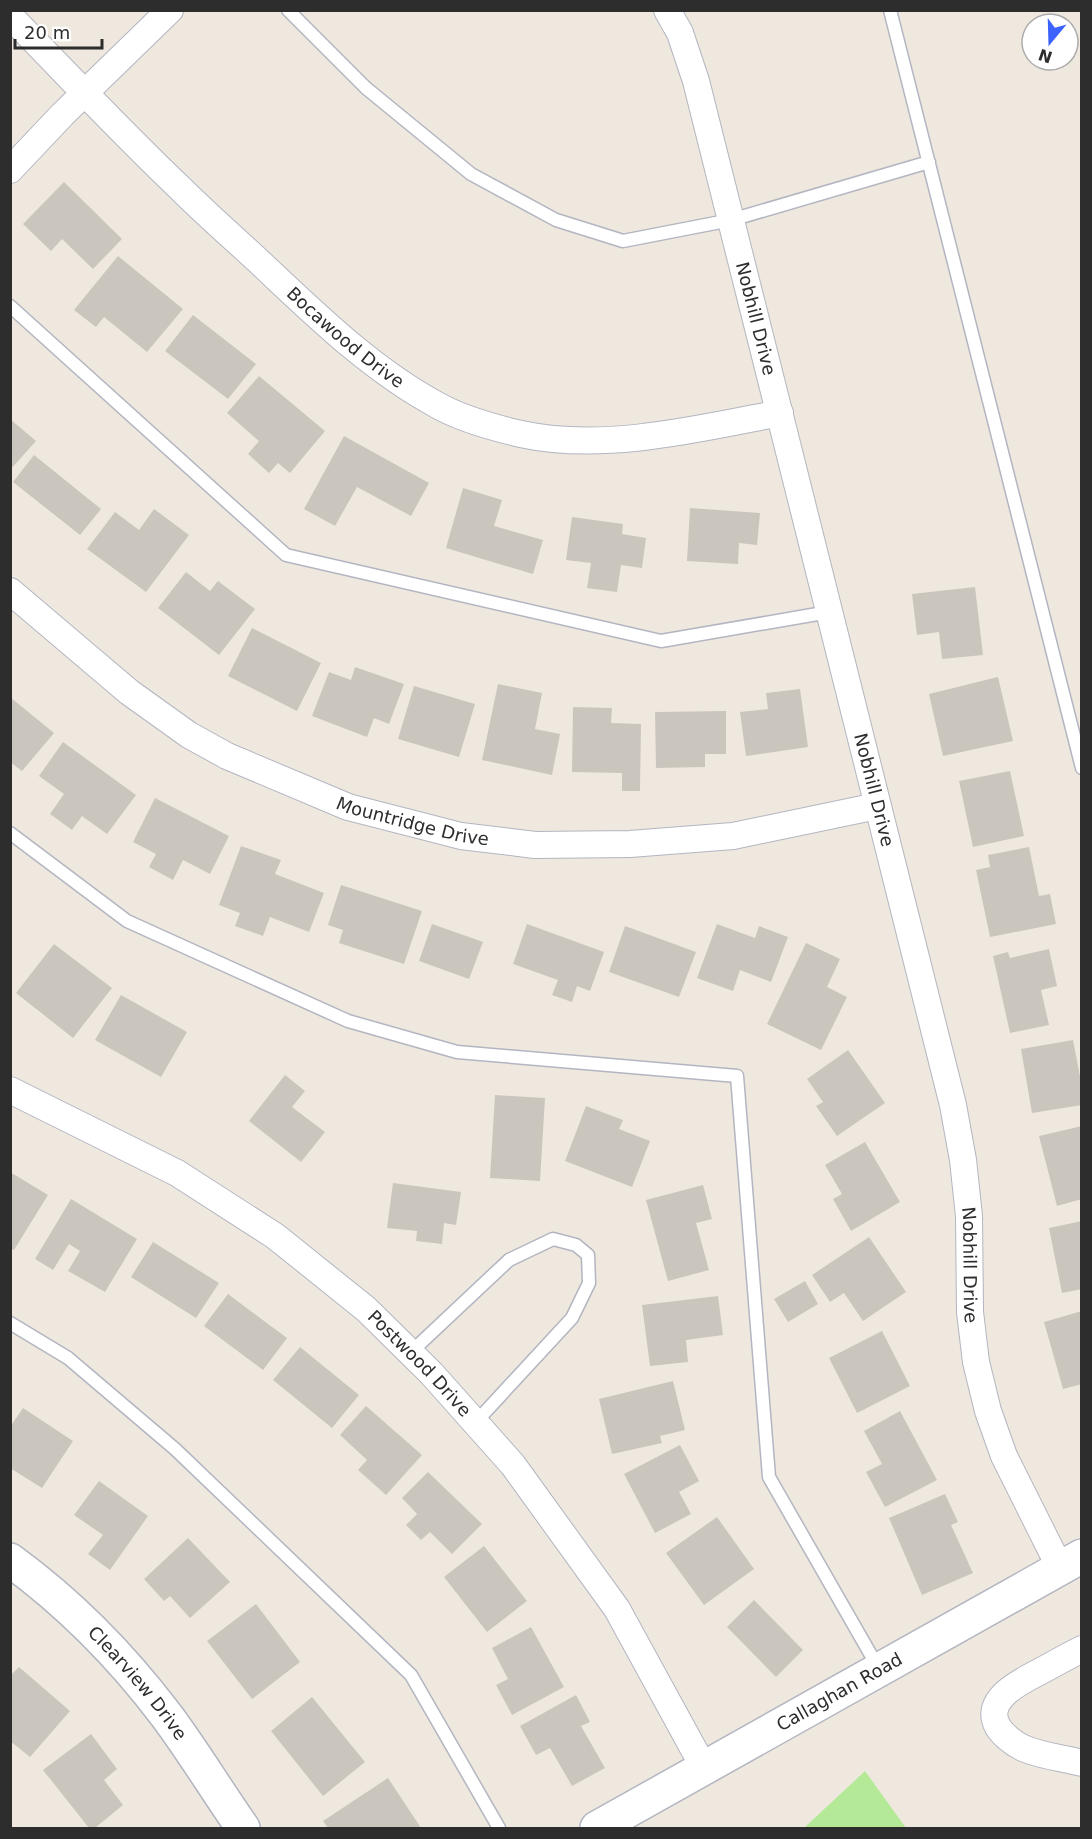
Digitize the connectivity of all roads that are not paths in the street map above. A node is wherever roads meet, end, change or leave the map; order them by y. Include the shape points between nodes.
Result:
1 (170, 10) edge
2 (288, 10) edge
3 (668, 10) edge
4 (890, 10) edge
5 (10, 16) edge
6 (86, 93) junction
7 (929, 162) junction
8 (10, 171) edge
9 (731, 220) junction
10 (10, 306) edge
11 (780, 412) junction
12 (10, 591) edge
13 (829, 612) junction
14 (1082, 768) edge
15 (877, 806) junction
16 (10, 833) edge
17 (10, 1090) edge
18 (10, 1323) edge
19 (410, 1353) junction
20 (475, 1423) junction
21 (10, 1560) edge
22 (1071, 1562) edge
23 (1082, 1648) edge
24 (879, 1670) junction
25 (1082, 1764) edge
26 (704, 1768) junction
27 (243, 1828) edge
28 (499, 1828) edge
29 (597, 1828) edge

1 - 6 street
2 - 9 lane via 366,88 471,174 556,220 623,241
3 - 9 street, Nobhill Drive via 696,81
4 - 7 lane
5 - 6 street, Bocawood Drive
6 - 8 street
6 - 11 street, Bocawood Drive via 180,189 335,332 378,367 438,406 523,434 602,440 694,430
7 - 9 lane
7 - 14 lane
9 - 11 street, Nobhill Drive
10 - 13 lane via 286,555 661,641
11 - 13 street, Nobhill Drive
12 - 15 street, Mountridge Drive via 129,693 227,756 348,807 461,836 535,845 630,844 733,836
13 - 15 street, Nobhill Drive
15 - 22 street, Nobhill Drive via 953,1105 969,1216 969,1312 988,1412 1004,1456
16 - 24 lane via 127,921 348,1021 457,1052 737,1076 770,1477
17 - 19 street, Postwood Drive via 177,1173 275,1236 366,1309
18 - 28 lane via 68,1358 175,1449 411,1675
19 - 20 street, Postwood Drive
19 - 20 lane via 509,1260 553,1239 576,1245 588,1255 589,1283 572,1318
20 - 26 street, Postwood Drive via 513,1465 617,1609
21 - 27 main road, Clearview Drive via 99,1637 166,1715
22 - 24 main road, Callaghan Road
23 - 25 street via 1010,1688 1000,1699 994,1719 999,1729 1022,1748
24 - 26 main road, Callaghan Road
26 - 29 main road, Callaghan Road

